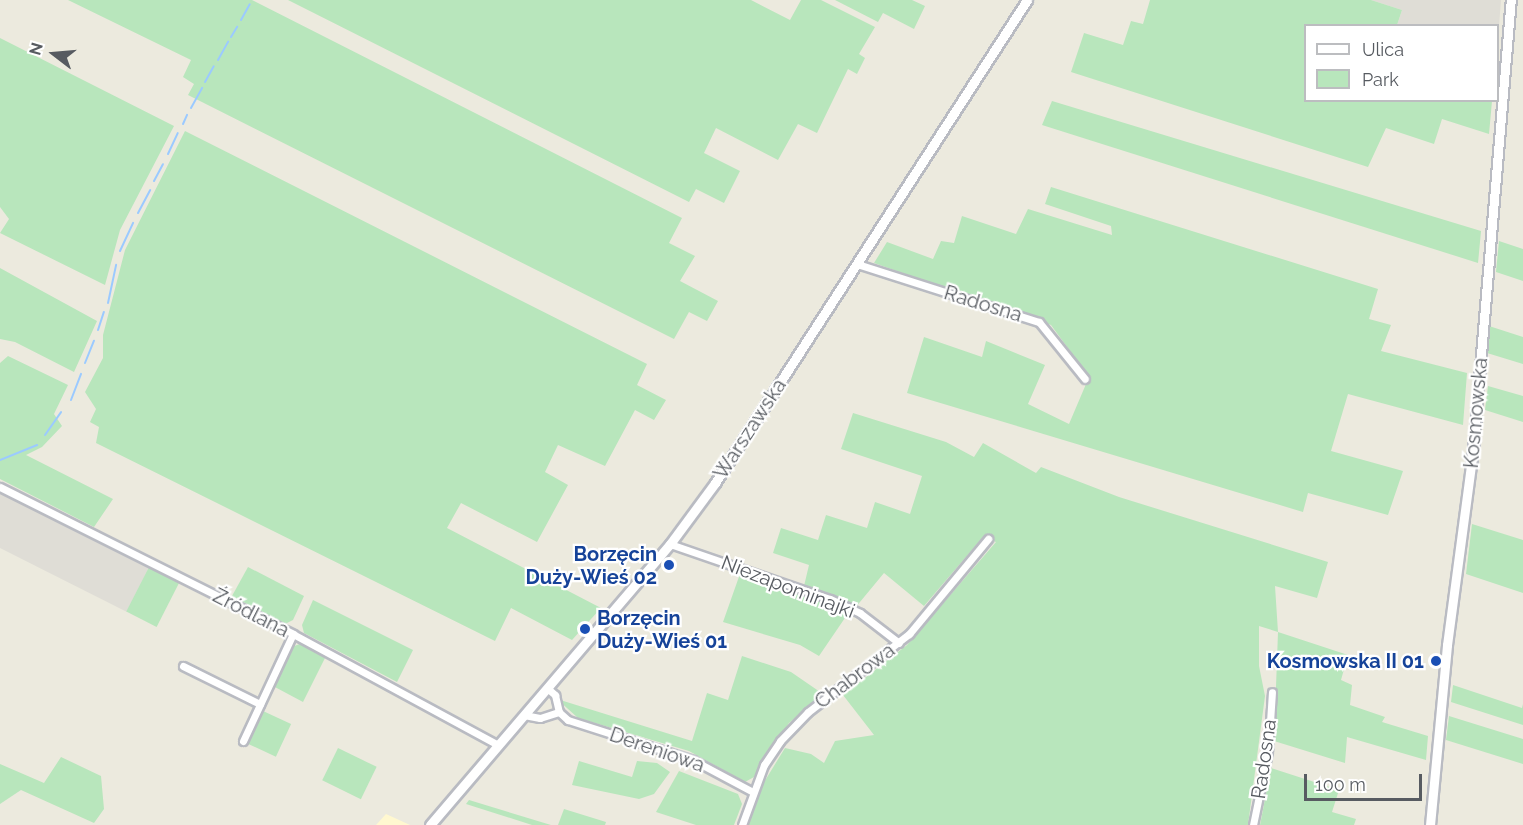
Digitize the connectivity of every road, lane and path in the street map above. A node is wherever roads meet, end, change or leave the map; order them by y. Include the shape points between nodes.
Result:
1 (1027, 0) edge
2 (1510, 0) edge
3 (857, 264) junction
4 (1085, 379) dead end
5 (0, 487) edge
6 (988, 539) dead end
7 (670, 544) junction
8 (293, 634) junction
9 (899, 643) junction
10 (183, 666) dead end
11 (547, 688) junction
12 (1272, 692) dead end
13 (260, 704) junction
14 (559, 712) junction
15 (524, 715) junction
16 (243, 741) dead end
17 (498, 745) junction
18 (753, 792) junction
19 (430, 825) edge
20 (742, 825) edge
21 (1252, 825) edge
22 (1430, 825) edge

1 - 3 main road, Warszawska
2 - 22 main road, Kosmowska via 1473,450 1447,645
3 - 4 street, Radosna via 1039,322
3 - 7 main road, Warszawska via 715,483
5 - 8 street, Źródlana
6 - 9 street, Chabrowa
7 - 9 street, Niezapominajki via 830,599 860,614
7 - 11 main road, Warszawska
8 - 13 street
8 - 17 street, Źródlana
9 - 18 street, Chabrowa via 794,725 764,765
10 - 13 street
11 - 14 street via 555,695
11 - 15 main road, Warszawska
12 - 21 street, Radosna via 1268,752
13 - 16 street
14 - 15 street via 540,718
14 - 18 street, Dereniowa via 568,720 693,760
15 - 17 main road, Warszawska
17 - 19 main road, Warszawska
18 - 20 street, Chabrowa

